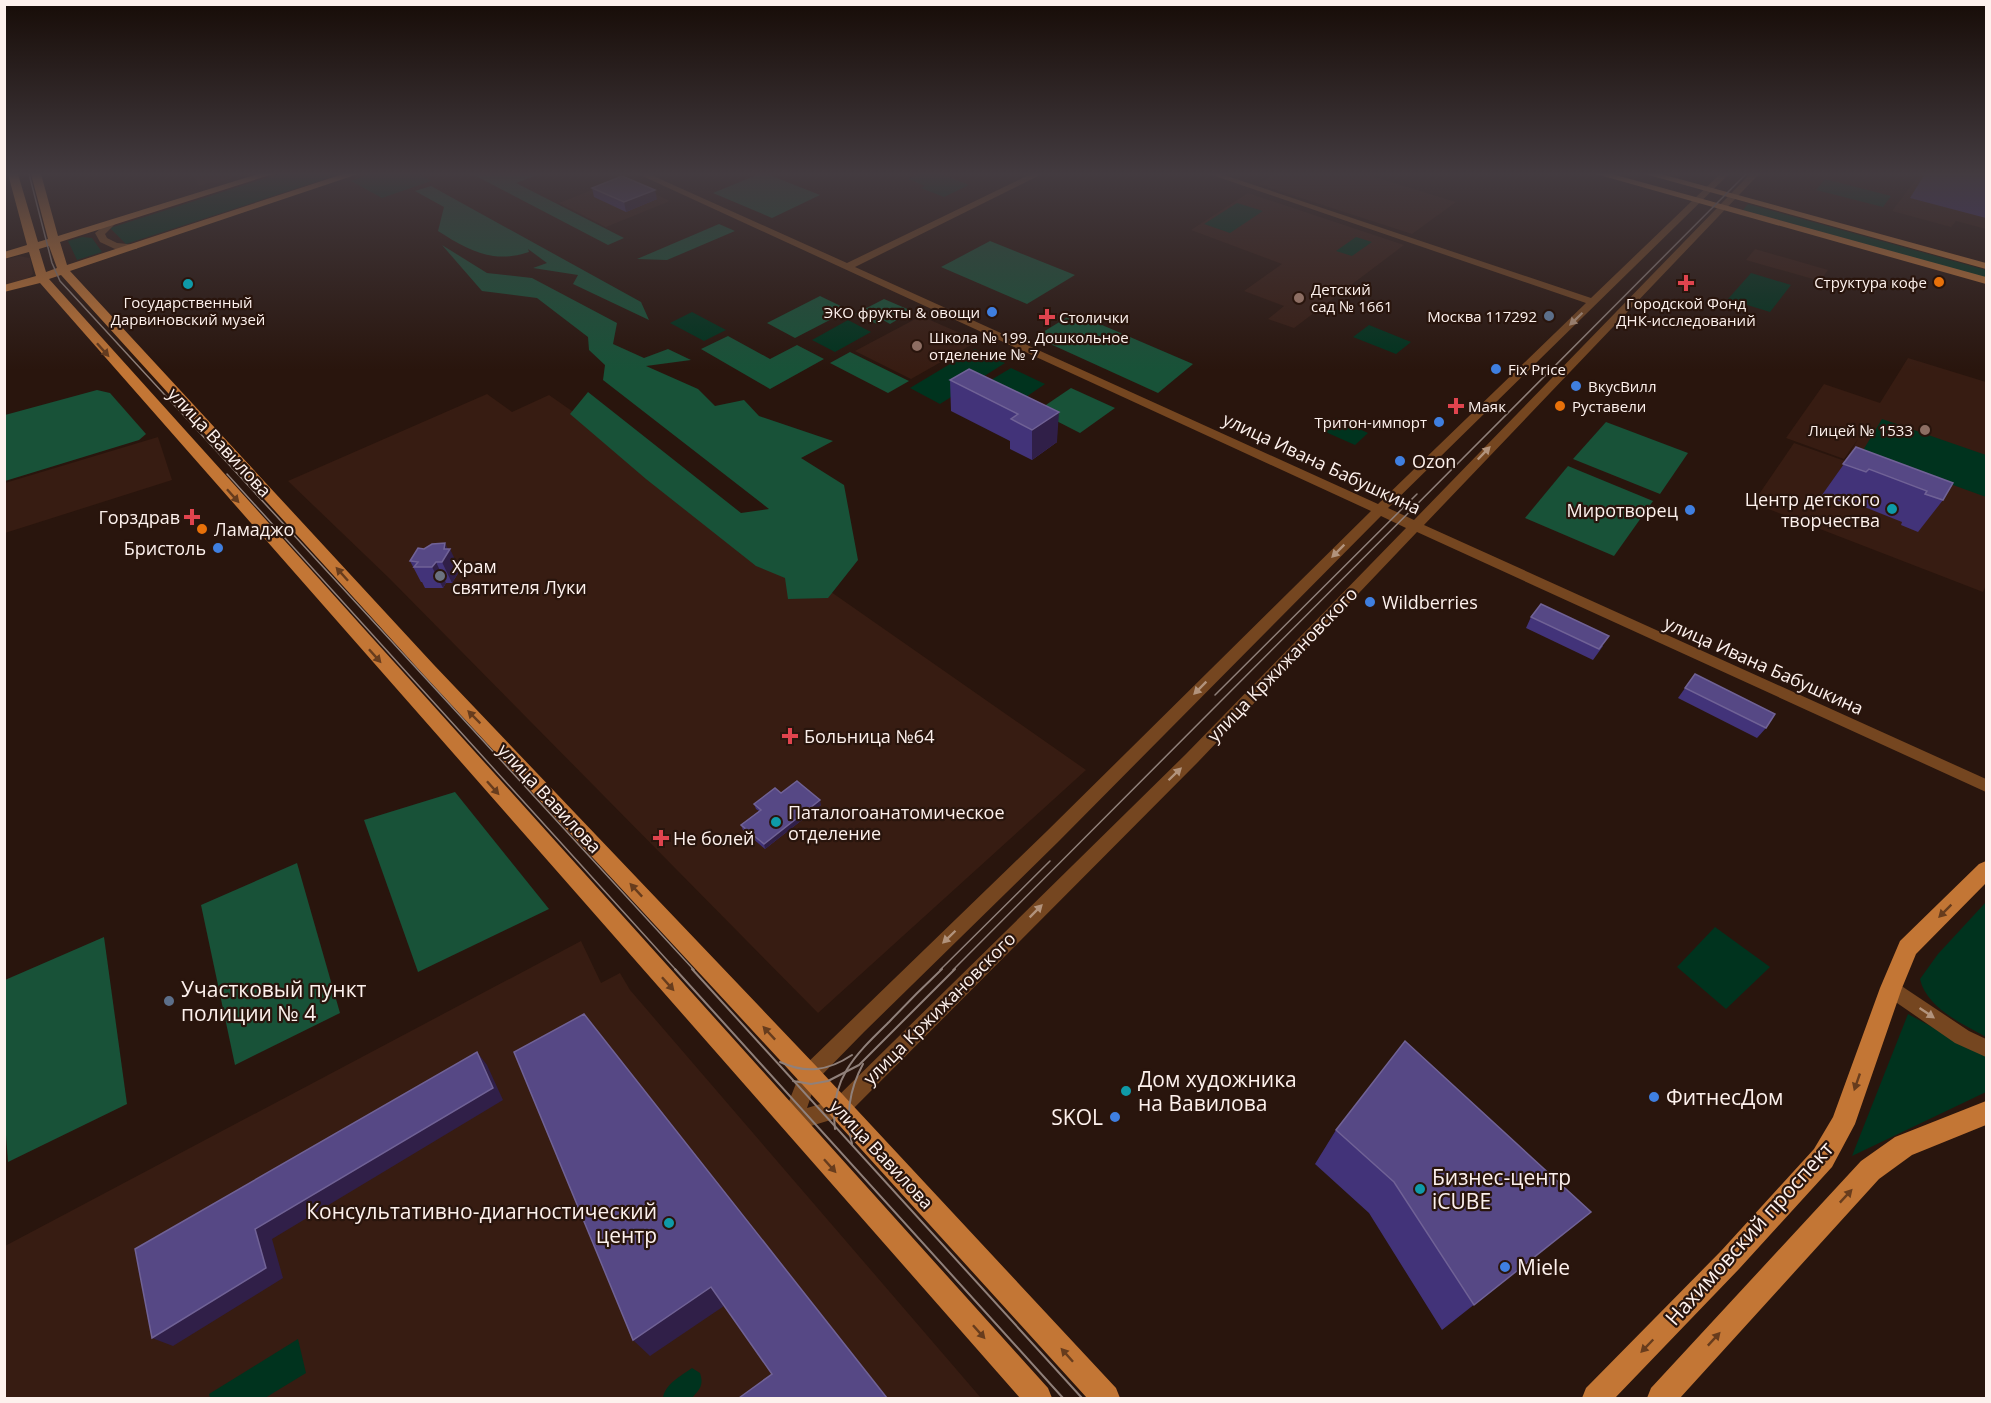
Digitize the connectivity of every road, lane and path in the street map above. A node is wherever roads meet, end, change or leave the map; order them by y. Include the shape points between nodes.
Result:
1 (31, 239) edge
2 (62, 239) edge
3 (103, 239) edge
4 (154, 239) edge
5 (786, 239) edge
6 (904, 239) edge
7 (1407, 239) edge
8 (1658, 239) edge
9 (1692, 239) edge
10 (1836, 239) edge
11 (1890, 239) edge
12 (54, 242) junction
13 (134, 246) junction
14 (33, 248) junction
15 (4, 256) edge
16 (1986, 266) edge
17 (847, 267) junction
18 (63, 270) junction
19 (42, 278) junction
20 (1986, 281) edge
21 (4, 289) edge
22 (1593, 302) junction
23 (1380, 509) junction
24 (1414, 526) junction
25 (1986, 786) edge
26 (1986, 870) edge
27 (1891, 988) junction
28 (1986, 1048) edge
29 (809, 1075) junction
30 (840, 1108) junction
31 (1986, 1113) edge
32 (791, 1122) junction
33 (1038, 1398) edge
34 (1106, 1398) edge
35 (1596, 1398) edge
36 (1661, 1398) edge

1 - 14 main road, улица Вавилова
2 - 12 main road
3 - 13 street via 115,246
4 - 13 main road
5 - 17 street, улица Ивана Бабушкина
6 - 17 street
7 - 22 street
8 - 22 street
24 -> 9 street, улица Кржижановского
10 - 20 main road
11 - 16 main road
12 - 14 main road
12 - 18 main road, улица Вавилова
13 - 18 main road
14 - 15 main road
14 - 19 main road, улица Вавилова
17 - 23 street, улица Ивана Бабушкина
18 - 19 main road
29 -> 18 main road, улица Вавилова via 428,669
19 - 21 main road
19 -> 32 main road, улица Вавилова
22 -> 23 street
23 - 24 street, улица Ивана Бабушкина
23 -> 29 street
24 - 25 street, улица Ивана Бабушкина
30 -> 24 street, улица Кржижановского via 1192,758
26 -> 27 main road, Нахимовский проспект via 1908,948
27 -> 28 street via 1962,1037
27 -> 35 main road, Нахимовский проспект via 1843,1124 1822,1158
29 - 30 main road, улица Вавилова
29 - 32 street
30 - 32 street, улица Кржижановского
34 -> 30 main road, улица Вавилова
36 -> 31 main road via 1870,1170 1904,1146
32 -> 33 main road, улица Вавилова

